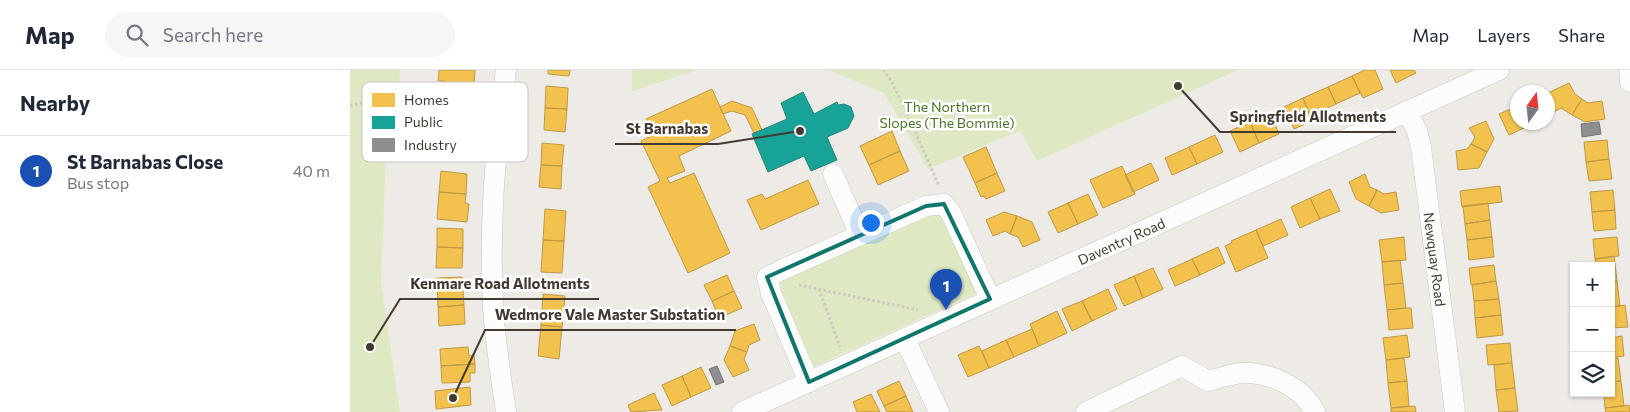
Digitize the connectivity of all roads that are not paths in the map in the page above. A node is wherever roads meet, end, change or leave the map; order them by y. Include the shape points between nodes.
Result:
1 (1499, 70) edge
2 (1629, 70) edge
3 (1630, 82) edge
4 (1407, 111) junction
5 (497, 162) edge
6 (833, 174) dead end
7 (860, 235) junction
8 (990, 299) junction
9 (905, 339) junction
10 (809, 382) junction
11 (506, 412) edge
12 (742, 412) edge
13 (939, 412) edge
14 (1086, 412) edge
15 (1315, 412) edge
16 (1455, 412) edge

1 - 4 street, Daventry Road
2 - 3 street
4 - 8 street, Daventry Road
4 - 16 street, Newquay Road via 1421,147
5 - 11 street via 493,219 493,307
6 - 7 street
7 - 8 street via 926,206 944,204
7 - 10 street via 767,277
8 - 9 street, Daventry Road
9 - 10 street, Daventry Road
9 - 13 street
10 - 12 street, Daventry Road
14 - 15 street via 1182,366 1208,381 1250,372 1286,383 1310,402

